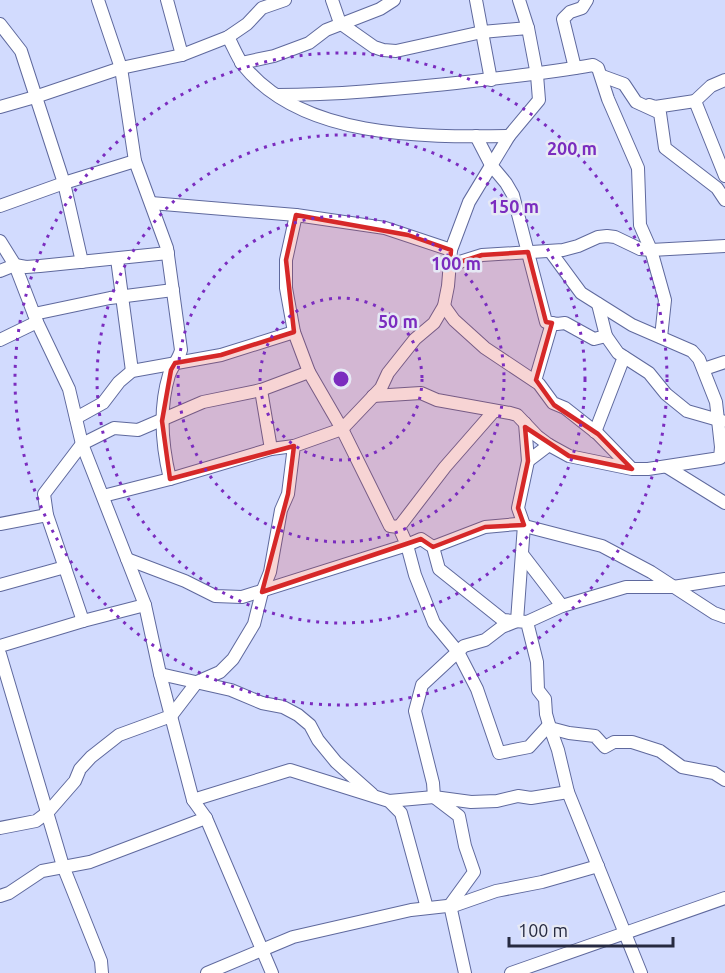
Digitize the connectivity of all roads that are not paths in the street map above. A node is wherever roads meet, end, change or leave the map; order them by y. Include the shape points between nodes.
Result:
1 (98, 0) edge
2 (167, 0) edge
3 (285, 0) edge
4 (332, 0) edge
5 (394, 0) edge
6 (476, 0) edge
7 (519, 0) edge
8 (587, 0) edge
9 (261, 4) edge
10 (340, 23) junction
11 (0, 24) edge
12 (528, 28) junction
13 (482, 32) junction
14 (228, 37) junction
15 (182, 55) junction
16 (241, 63) junction
17 (121, 68) junction
18 (575, 68) junction
19 (537, 75) junction
20 (602, 76) junction
21 (491, 80) junction
22 (725, 80) edge
23 (277, 95) junction
24 (35, 97) junction
25 (695, 101) junction
26 (636, 102) junction
27 (0, 107) edge
28 (476, 136) junction
29 (509, 136) junction
30 (135, 161) junction
31 (491, 165) junction
32 (688, 165) junction
33 (725, 177) edge
34 (64, 183) junction
35 (725, 200) edge
36 (151, 203) junction
37 (0, 206) edge
38 (296, 215) junction
39 (0, 241) edge
40 (725, 246) edge
41 (451, 250) junction
42 (651, 250) junction
43 (550, 251) junction
44 (528, 252) junction
45 (168, 253) junction
46 (117, 259) junction
47 (82, 262) junction
48 (15, 265) junction
49 (450, 265) junction
50 (0, 271) edge
51 (173, 290) junction
52 (123, 296) junction
53 (598, 304) junction
54 (444, 306) junction
55 (36, 318) junction
56 (552, 323) junction
57 (294, 332) junction
58 (606, 336) junction
59 (661, 338) junction
60 (0, 340) edge
61 (624, 357) junction
62 (725, 362) edge
63 (175, 363) junction
64 (704, 369) junction
65 (132, 371) junction
66 (309, 372) junction
67 (535, 381) junction
68 (261, 390) junction
69 (373, 396) junction
70 (494, 411) junction
71 (76, 418) junction
72 (162, 421) junction
73 (721, 421) edge
74 (525, 423) junction
75 (342, 429) junction
76 (595, 432) junction
77 (82, 444) junction
78 (549, 445) junction
79 (294, 446) junction
80 (271, 449) junction
81 (528, 461) junction
82 (667, 466) junction
83 (632, 469) junction
84 (170, 479) junction
85 (103, 496) junction
86 (725, 503) edge
87 (47, 515) junction
88 (0, 524) edge
89 (524, 525) junction
90 (399, 527) junction
91 (407, 545) junction
92 (433, 547) junction
93 (522, 554) junction
94 (127, 559) junction
95 (65, 567) junction
96 (725, 579) edge
97 (0, 585) edge
98 (673, 587) junction
99 (262, 592) junction
100 (145, 605) junction
101 (562, 606) junction
102 (725, 616) edge
103 (83, 621) junction
104 (522, 622) junction
105 (0, 646) edge
106 (458, 652) junction
107 (0, 654) edge
108 (160, 674) junction
109 (197, 682) junction
110 (171, 716) junction
111 (549, 725) junction
112 (725, 780) edge
113 (568, 792) junction
114 (375, 796) junction
115 (434, 797) junction
116 (193, 800) junction
117 (389, 801) junction
118 (46, 813) junction
119 (206, 818) junction
120 (0, 828) edge
121 (63, 866) junction
122 (598, 866) junction
123 (0, 896) edge
124 (725, 898) edge
125 (450, 906) junction
126 (427, 908) junction
127 (626, 932) junction
128 (263, 949) junction
129 (102, 973) edge
130 (207, 973) edge
131 (272, 973) edge
132 (465, 973) edge
133 (511, 973) edge
134 (641, 973) edge

1 - 17 street
2 - 15 street
3 - 9 street
4 - 10 street
5 - 10 street
6 - 13 street
7 - 12 street
8 - 18 street via 582,8 563,19
9 - 14 street via 247,24
10 - 13 street via 374,47 396,51
10 - 16 street via 309,43
11 - 24 street via 21,51
12 - 13 street
12 - 19 street
13 - 21 street
14 - 15 street
14 - 16 street
15 - 17 street
16 - 23 street
17 - 24 street
17 - 30 street
18 - 19 street
18 - 20 street via 593,65
19 - 21 street
19 - 29 street via 539,100
20 - 26 street via 624,84
20 - 42 street via 638,168 640,225
21 - 23 street
22 - 25 street via 711,86
23 - 28 street via 315,115 389,133
24 - 27 street
24 - 34 street
25 - 26 street via 655,107
25 - 33 street
26 - 32 street via 660,114 665,148
28 - 29 street
28 - 31 street
29 - 31 street
30 - 34 street
30 - 36 street
31 - 41 street via 469,202
31 - 44 street via 513,195
32 - 33 street
32 - 35 street via 717,188
34 - 37 street
34 - 47 street
36 - 38 street
36 - 45 street
38 - 41 street via 385,228
38 - 57 street via 286,260 286,288
39 - 48 street
40 - 42 street
41 - 49 street
42 - 43 street via 607,236
42 - 59 street via 665,300
43 - 44 street
43 - 53 street via 575,287
44 - 49 street via 482,255
44 - 56 street via 546,322
45 - 46 street
45 - 51 street
46 - 47 street
46 - 52 street
47 - 48 street
48 - 50 street
48 - 55 street
49 - 54 street
51 - 52 street
51 - 63 street via 181,350
52 - 55 street
52 - 65 street
53 - 58 street
53 - 59 street
54 - 67 street via 484,348
54 - 69 street
55 - 60 street
55 - 71 street via 69,389
56 - 58 street via 564,323 594,339
56 - 67 street
57 - 63 street via 221,356
57 - 66 street
58 - 61 street
59 - 64 street via 692,351
61 - 73 street via 649,373 687,411
61 - 76 street
62 - 64 street
63 - 65 street
63 - 72 street via 168,377
64 - 73 street
65 - 71 street via 103,403
66 - 68 street
66 - 75 street
67 - 76 street via 553,404 565,408
68 - 72 street via 203,402
68 - 80 street
69 - 70 street via 421,393
69 - 75 street
70 - 74 street via 517,415
70 - 90 street
71 - 77 street
72 - 77 street via 138,430 114,428
72 - 84 street
73 - 82 street via 720,459
74 - 78 street
74 - 81 street
75 - 79 street
75 - 90 street via 390,526
76 - 83 street
77 - 85 street
77 - 87 street via 44,494
78 - 81 street
78 - 83 street via 569,456
79 - 80 street
79 - 99 street via 288,494
80 - 84 street
81 - 89 street via 518,508
82 - 83 street
82 - 86 street
84 - 85 street
85 - 94 street
87 - 88 street
87 - 95 street
89 - 92 street via 485,527
89 - 93 street
89 - 98 street via 602,546
90 - 91 street
91 - 92 street via 421,539
91 - 99 street
91 - 106 street via 434,623
92 - 104 street via 439,569 503,620
93 - 101 street
93 - 104 street
94 - 99 street via 215,596 242,597
94 - 100 street
95 - 97 street
95 - 103 street
96 - 98 street
98 - 101 street via 626,587
98 - 102 street
99 - 109 street via 254,624 233,659 220,672
100 - 103 street
100 - 108 street
101 - 104 street
103 - 105 street
104 - 106 street via 502,627
104 - 111 street via 537,662 538,690 545,699
106 - 111 street via 477,689 499,753 529,747
106 - 115 street via 422,685 415,711
107 - 118 street
108 - 109 street
108 - 110 street
109 - 110 street
109 - 114 street via 298,715 310,725 336,762
110 - 116 street
110 - 118 street via 119,735 80,769 75,781
111 - 112 street via 555,731 595,736 605,747 614,742 632,742 660,751 682,767 714,773
111 - 113 street
113 - 115 street via 471,802
113 - 122 street
114 - 116 street via 290,770
114 - 117 street
115 - 117 street
115 - 125 street via 459,816 474,872
116 - 119 street
117 - 126 street via 401,813
118 - 120 street via 36,821
118 - 121 street
119 - 121 street via 90,862
119 - 128 street
121 - 123 street via 42,871
121 - 129 street via 101,961
122 - 125 street
122 - 127 street
124 - 127 street
125 - 126 street
125 - 132 street
126 - 128 street via 293,937
127 - 133 street
127 - 134 street
128 - 130 street
128 - 131 street

